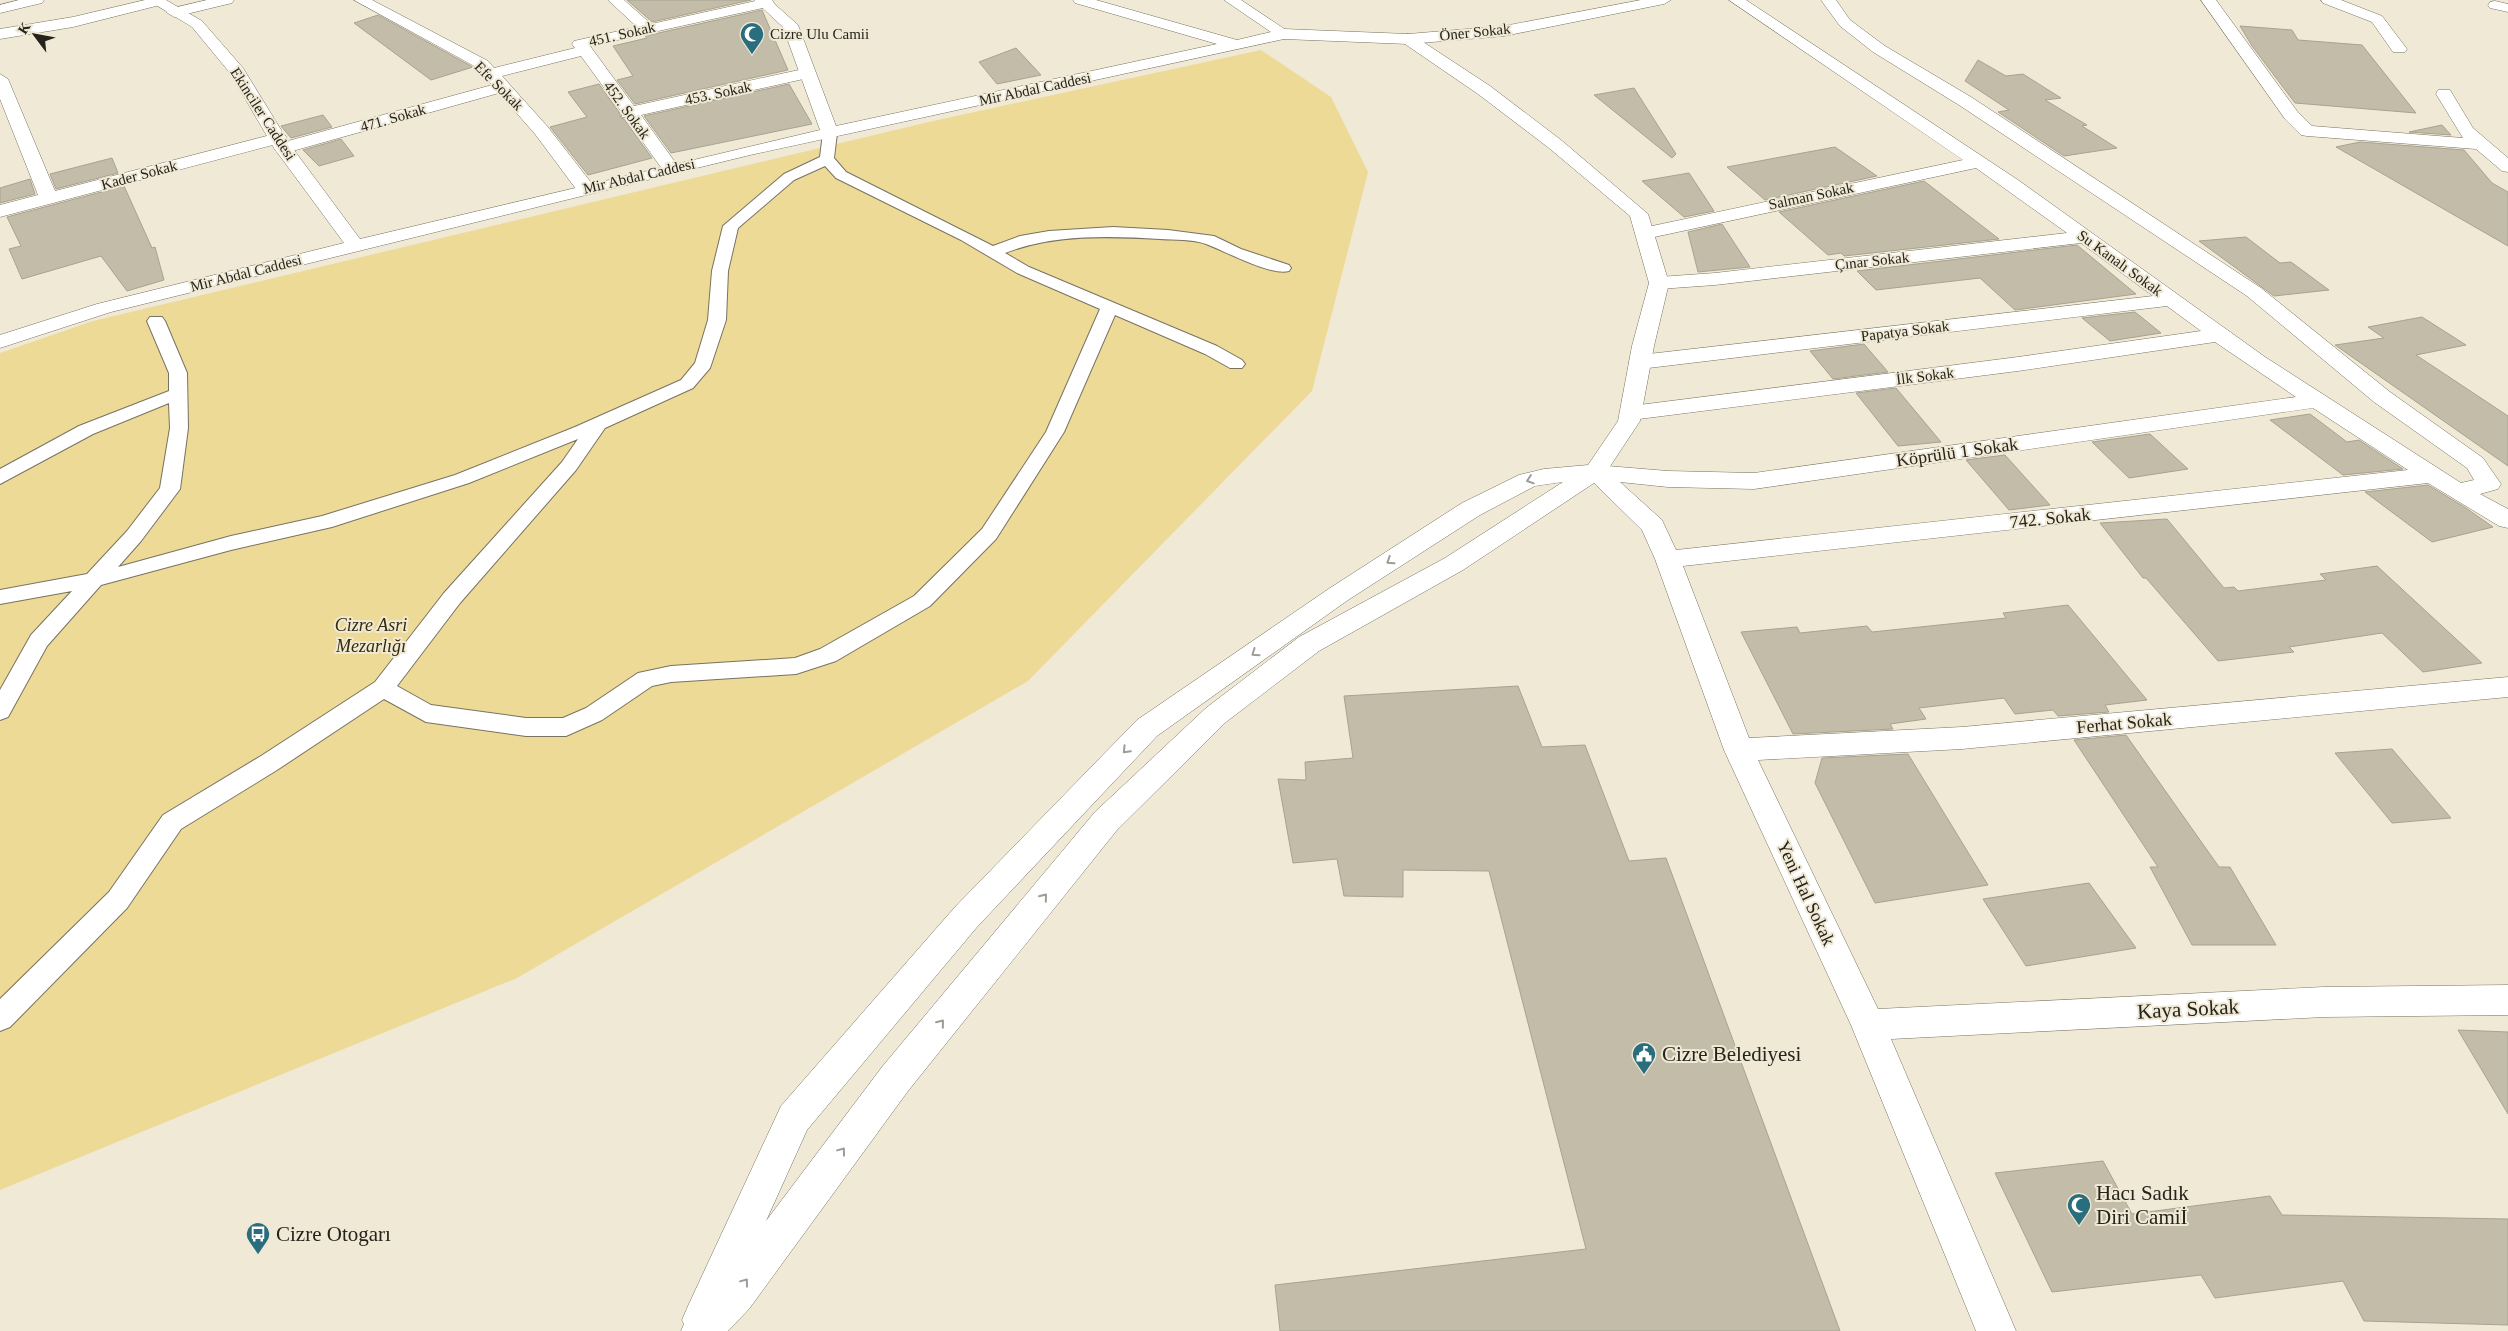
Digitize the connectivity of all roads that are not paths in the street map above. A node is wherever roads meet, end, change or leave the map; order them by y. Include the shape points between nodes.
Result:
1 (37, 0) edge
2 (227, 0) edge
3 (361, 0) edge
4 (615, 0) edge
5 (1080, 0) edge
6 (1231, 0) edge
7 (1596, 0) edge
8 (1664, 0) edge
9 (1828, 0) edge
10 (2208, 0) edge
11 (2328, 0) edge
12 (155, 1) edge
13 (1744, 1) edge
14 (764, 2) edge
15 (0, 9) edge
16 (174, 12) junction
17 (648, 28) junction
18 (0, 34) edge
19 (1284, 34) junction
20 (1408, 39) junction
21 (1236, 45) junction
22 (2398, 48) dead end
23 (585, 50) junction
24 (808, 73) junction
25 (490, 74) junction
26 (0, 79) edge
27 (503, 88) junction
28 (2444, 94) dead end
29 (628, 113) junction
30 (830, 133) junction
31 (280, 143) junction
32 (2481, 144) junction
33 (827, 159) junction
34 (1978, 162) junction
35 (2508, 167) edge
36 (671, 168) junction
37 (586, 188) junction
38 (49, 199) junction
39 (0, 211) edge
40 (1645, 233) junction
41 (2084, 238) junction
42 (355, 245) junction
43 (992, 252) junction
44 (1283, 268) dead end
45 (1659, 283) junction
46 (2169, 300) junction
47 (1109, 309) junction
48 (156, 321) dead end
49 (2218, 335) junction
50 (0, 342) edge
51 (1640, 362) junction
52 (1236, 364) dead end
53 (178, 394) junction
54 (2318, 401) junction
55 (1631, 413) junction
56 (600, 422) junction
57 (1595, 472) junction
58 (2431, 475) junction
59 (0, 478) edge
60 (2457, 491) junction
61 (2508, 520) edge
62 (1668, 559) junction
63 (95, 580) junction
64 (0, 597) edge
65 (2508, 687) edge
66 (383, 688) junction
67 (0, 711) edge
68 (1739, 750) junction
69 (2508, 1000) edge
70 (0, 1018) edge
71 (1868, 1025) junction
72 (697, 1331) edge
73 (701, 1331) edge
74 (1996, 1331) edge

1 - 15 street
2 - 16 street
3 - 25 street, Efe Sokak via 482,64
4 - 17 street
5 - 21 street
6 - 19 street
7 - 20 street
8 - 20 street, Öner Sokak via 1504,31
9 - 60 street via 1844,22 1879,49 1966,101 2254,292 2382,397 2475,462 2489,484
10 - 32 street via 2291,115 2307,131
11 - 22 street via 2377,19
12 - 16 street, Ekinciler Caddesi
12 - 18 street via 73,22
13 - 34 street, Su Kanalı Sokak
14 - 17 street, 451. Sokak
14 - 24 street via 790,25
16 - 31 street, Ekinciler Caddesi via 197,24 237,71
17 - 23 street, 451. Sokak via 580,44
19 - 20 street, Öner Sokak
19 - 21 street, Mir Abdal Caddesi
20 - 40 street via 1484,90 1555,144 1639,214
21 - 30 street, Mir Abdal Caddesi
23 - 25 street, 451. Sokak
23 - 29 street, 452. Sokak
24 - 29 street, 453. Sokak
24 - 30 street
25 - 27 street, Efe Sokak
26 - 38 street
27 - 31 street, 471. Sokak
27 - 37 street, Efe Sokak
28 - 32 street via 2466,131
29 - 36 street, 452. Sokak
30 - 33 lane
30 - 36 street, Mir Abdal Caddesi
31 - 38 street, Kader Sokak
31 - 42 street, Ekinciler Caddesi
32 - 35 street
33 - 43 lane via 841,175 967,236
33 - 56 lane via 789,177 730,226 720,271 717,320 704,364 687,384
34 - 40 street, Salman Sokak
34 - 41 street, Su Kanalı Sokak
36 - 37 street, Mir Abdal Caddesi
37 - 42 street, Mir Abdal Caddesi
38 - 39 street, Kader Sokak
40 - 45 street
41 - 45 street, Çınar Sokak
41 - 46 street, Su Kanalı Sokak
42 - 50 street, Mir Abdal Caddesi via 104,308
43 - 44 lane via 1048,236 1113,232 1168,235 1208,239
43 - 47 lane via 1023,270
45 - 51 street
46 - 49 street, Su Kanalı Sokak
46 - 51 street, Papatya Sokak
47 - 52 lane via 1211,350
47 - 66 lane via 1055,432 989,534 922,601 828,655 796,666 671,674 646,679 594,714 566,727 526,727 426,713
48 - 53 lane via 178,372
49 - 54 street, Su Kanalı Sokak
49 - 55 street, İlk Sokak
51 - 55 street
53 - 59 lane via 129,410 44,450
53 - 63 lane via 179,428 170,489
54 - 57 street, Köprülü 1 Sokak via 1754,481
54 - 58 street, Su Kanalı Sokak
55 - 57 street
56 - 63 lane via 462,479 325,522 231,542
56 - 66 lane via 569,466 452,598
57 - 62 street, Yeni Hal Sokak via 1653,526
57 -> 72 street, Köprülü 1 Sokak via 1527,480 1471,509 1339,594 1147,728 966,917 794,1118
73 -> 57 street via 736,1294 896,1079 1106,821 1216,715 1309,644 1454,564
58 - 60 street, Su Kanalı Sokak
58 - 62 street, 742. Sokak
60 - 61 street, Su Kanalı Sokak
62 - 68 street, Yeni Hal Sokak
63 - 64 lane
63 - 67 lane via 40,640
65 - 68 street, Ferhat Sokak via 1962,738
66 - 70 lane via 172,822 118,900
68 - 71 street, Yeni Hal Sokak
69 - 71 street, Kaya Sokak via 2324,1002
71 - 74 street, Yeni Hal Sokak

